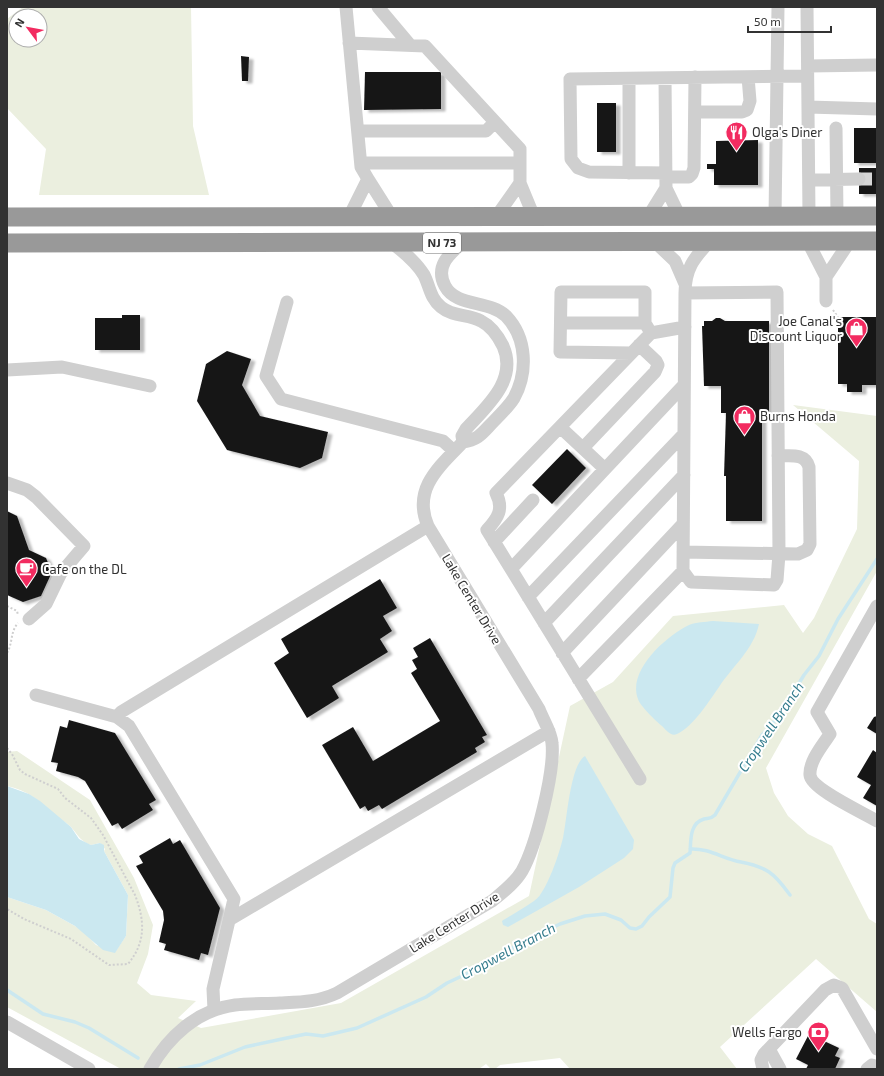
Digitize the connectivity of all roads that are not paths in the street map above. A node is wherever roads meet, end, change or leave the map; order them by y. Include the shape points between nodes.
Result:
1 (346, 7) edge
2 (378, 7) edge
3 (778, 7) edge
4 (807, 7) edge
5 (349, 42) junction
6 (410, 45) junction
7 (877, 65) edge
8 (807, 71) junction
9 (776, 76) junction
10 (696, 77) junction
11 (748, 77) junction
12 (629, 78) junction
13 (665, 78) junction
14 (808, 107) junction
15 (877, 109) edge
16 (695, 112) junction
17 (495, 122) junction
18 (836, 128) dead end
19 (358, 131) junction
20 (361, 163) junction
21 (520, 163) junction
22 (629, 173) junction
23 (368, 179) junction
24 (836, 179) junction
25 (859, 179) tunnel mouth
26 (666, 180) junction
27 (809, 180) junction
28 (520, 183) junction
29 (809, 215) junction
30 (775, 216) junction
31 (836, 216) junction
32 (877, 216) edge
33 (7, 217) edge
34 (349, 217) junction
35 (392, 217) junction
36 (496, 217) junction
37 (534, 217) junction
38 (648, 217) junction
39 (680, 217) junction
40 (850, 241) junction
41 (877, 241) edge
42 (655, 242) junction
43 (679, 242) junction
44 (709, 242) junction
45 (808, 242) junction
46 (392, 243) junction
47 (462, 243) junction
48 (10, 245) edge
49 (826, 277) junction
50 (685, 288) junction
51 (826, 301) dead end
52 (287, 302) dead end
53 (561, 323) junction
54 (685, 327) junction
55 (648, 328) junction
56 (635, 349) junction
57 (7, 370) edge
58 (684, 385) junction
59 (150, 386) dead end
60 (560, 427) junction
61 (684, 434) junction
62 (459, 447) junction
63 (583, 448) junction
64 (778, 456) junction
65 (605, 470) junction
66 (684, 475) junction
67 (7, 483) edge
68 (533, 500) dead end
69 (683, 524) junction
70 (428, 526) junction
71 (494, 542) junction
72 (683, 552) junction
73 (779, 554) junction
74 (511, 569) junction
75 (683, 571) junction
76 (528, 597) junction
77 (877, 606) edge
78 (29, 619) dead end
79 (544, 623) junction
80 (562, 653) junction
81 (578, 678) junction
82 (36, 695) dead end
83 (117, 717) junction
84 (549, 731) junction
85 (640, 779) dead end
86 (877, 821) edge
87 (229, 920) junction
88 (214, 1010) junction
89 (7, 1022) edge
90 (769, 1049) junction
91 (877, 1049) edge
92 (877, 1067) edge
93 (88, 1069) edge
94 (150, 1069) edge
95 (763, 1069) edge
96 (780, 1069) edge
97 (866, 1069) edge

1 - 5 street
2 - 6 street
3 - 9 street
4 - 8 street
5 - 6 street
5 - 19 street
6 - 17 street via 425,46
7 - 8 street
8 - 9 street
8 - 14 street
9 - 11 street
9 - 30 street
10 - 11 street
10 - 13 street
10 - 16 street
11 - 16 street via 750,102 747,110
12 - 13 street
12 - 22 street
12 - 22 street via 570,79 571,159 574,164 589,172
13 - 26 street
14 - 15 street
14 - 27 street
16 - 26 street via 692,174 689,177
17 - 19 street via 486,131
17 - 21 street via 520,149
18 - 24 street
19 - 20 street
20 - 21 street
20 - 23 street
21 - 28 street
22 - 26 street
23 - 34 street
23 - 35 street
24 - 25 street
24 - 27 street
24 - 31 street
26 - 38 street
26 - 39 street
27 - 29 street
28 - 36 street
28 - 37 street
29 - 30 highway, NJ 73
29 - 31 highway, NJ 73
29 - 43 highway via 797,227 787,230 693,230 682,235
30 - 39 highway, NJ 73
31 - 32 highway, NJ 73
33 - 34 highway, NJ 73
34 - 35 highway, NJ 73
35 - 36 highway, NJ 73
36 - 37 highway, NJ 73
37 - 38 highway, NJ 73
38 - 39 highway, NJ 73
40 - 41 highway, NJ 73
40 - 45 highway, NJ 73
40 - 49 street
42 - 43 highway, NJ 73
42 - 47 highway, NJ 73
42 - 50 street via 675,261
43 - 44 highway, NJ 73
44 - 45 highway, NJ 73
44 - 50 street via 692,262
45 - 49 street
46 - 47 highway, NJ 73
46 - 48 highway, NJ 73
46 - 62 street, Lake Center Drive via 418,267 430,294 438,304 450,313 475,318 486,324 504,348 507,364 501,389 466,429
47 - 62 street, Lake Center Drive via 445,259 441,274 446,288 450,294 458,298 495,309 504,315 516,329 524,351 523,373 513,399 474,440
49 - 51 street
50 - 54 street
50 - 64 street via 777,292
52 - 62 street via 266,376 281,400
53 - 55 street
53 - 55 street via 561,292 645,292
53 - 56 street via 560,352
54 - 55 street
54 - 58 street
55 - 56 street
56 - 60 street
56 - 63 street via 656,361 658,365 655,372
57 - 59 street via 62,367
58 - 61 street
58 - 65 street
60 - 63 street
60 - 71 street via 496,493 501,508 499,516 487,530
61 - 66 street
61 - 76 street
62 - 70 street, Lake Center Drive via 430,480 426,489 422,508
63 - 65 street
64 - 73 street
64 - 73 street via 799,456 808,461 810,537 810,544 804,553
65 - 74 street
66 - 69 street
66 - 79 street
67 - 78 street via 27,490 36,497 84,546 61,573 46,604
68 - 71 street
69 - 72 street
69 - 80 street
70 - 83 street via 121,712
70 - 84 street, Lake Center Drive via 539,709
71 - 74 street
72 - 73 street
72 - 75 street
73 - 75 street via 777,580 771,585 691,582
74 - 76 street
75 - 81 street
76 - 79 street
77 - 86 street via 817,712 830,734 815,758 810,776 822,790
79 - 80 street
80 - 81 street
81 - 85 street
82 - 83 street
83 - 87 street via 129,726 234,899
84 - 87 street
84 - 88 street, Lake Center Drive via 552,766 529,855 513,884 492,901 321,1000 234,1005
87 - 88 street via 213,989
88 - 94 street, Lake Center Drive via 194,1021 166,1044
89 - 93 street
90 - 91 street via 825,990 834,985 842,988
90 - 95 street via 761,1060
90 - 96 street
92 - 97 street via 872,1065

